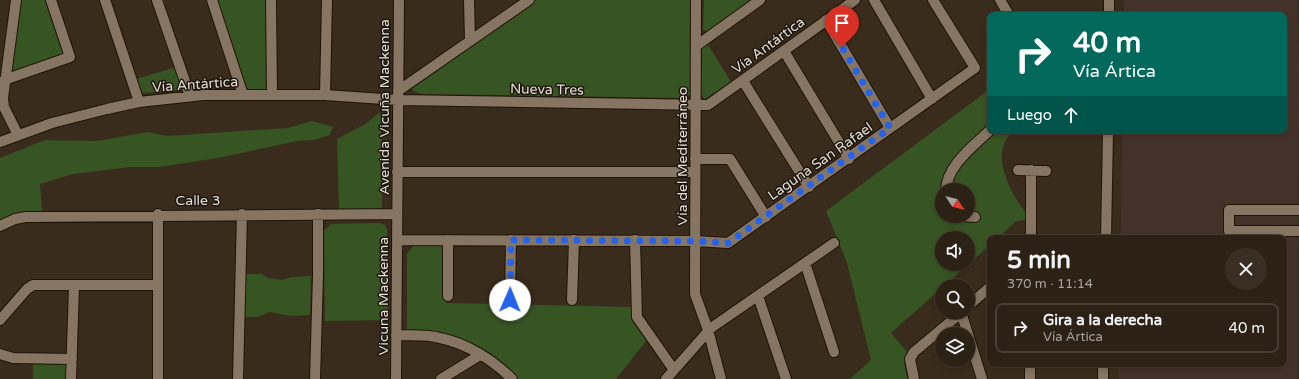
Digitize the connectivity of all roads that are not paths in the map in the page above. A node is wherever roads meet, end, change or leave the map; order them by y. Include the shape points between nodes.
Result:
1 (16, 0) edge
2 (51, 0) edge
3 (105, 0) edge
4 (157, 0) edge
5 (212, 0) edge
6 (271, 0) edge
7 (327, 0) edge
8 (399, 0) edge
9 (469, 0) edge
10 (696, 0) edge
11 (760, 0) edge
12 (855, 0) edge
13 (874, 0) edge
14 (933, 0) edge
15 (1000, 0) edge
16 (1110, 0) edge
17 (526, 1) edge
18 (1007, 12) edge
19 (1109, 12) edge
20 (826, 20) junction
21 (470, 41) junction
22 (696, 46) junction
23 (784, 51) junction
24 (4, 52) edge
25 (4, 80) junction
26 (743, 81) junction
27 (243, 95) junction
28 (272, 95) junction
29 (325, 95) junction
30 (398, 95) junction
31 (190, 96) junction
32 (932, 98) junction
33 (139, 102) junction
34 (2, 106) edge
35 (696, 106) junction
36 (890, 128) junction
37 (987, 133) edge
38 (1108, 134) edge
39 (18, 135) junction
40 (0, 142) edge
41 (695, 158) junction
42 (849, 159) junction
43 (1018, 170) dead end
44 (1031, 170) junction
45 (1046, 171) dead end
46 (397, 172) junction
47 (694, 172) junction
48 (947, 183) edge
49 (809, 187) junction
50 (1299, 210) edge
51 (158, 214) junction
52 (242, 214) junction
53 (318, 214) junction
54 (397, 214) junction
55 (766, 217) junction
56 (0, 226) edge
57 (1299, 231) edge
58 (1031, 235) edge
59 (1106, 235) edge
60 (397, 240) junction
61 (448, 240) junction
62 (511, 240) junction
63 (574, 240) junction
64 (635, 240) junction
65 (695, 241) junction
66 (834, 243) dead end
67 (805, 263) junction
68 (158, 285) junction
69 (74, 286) junction
70 (987, 290) edge
71 (448, 296) dead end
72 (758, 296) junction
73 (510, 300) dead end
74 (572, 300) dead end
75 (975, 300) edge
76 (954, 319) edge
77 (964, 319) edge
78 (0, 320) edge
79 (708, 330) junction
80 (396, 335) junction
81 (834, 352) dead end
82 (0, 354) edge
83 (480, 355) junction
84 (72, 359) junction
85 (1030, 367) edge
86 (1103, 367) edge
87 (674, 370) junction
88 (71, 379) edge
89 (158, 379) edge
90 (238, 379) edge
91 (315, 379) edge
92 (396, 379) edge
93 (441, 379) edge
94 (512, 379) edge
95 (666, 379) edge
96 (721, 379) edge
97 (786, 379) edge
98 (914, 379) edge
99 (982, 379) edge
100 (1030, 379) edge
101 (1103, 379) edge

1 - 24 street
2 - 25 street via 70,57
3 - 33 street
4 - 31 street
5 - 27 street
6 - 28 street
7 - 29 street
8 - 30 street, Avenida Vicuña Mackenna
9 - 21 street
10 - 22 street, Vía del Mediterráneo
11 - 22 street
12 - 20 street, Vía Antártica
13 - 32 street
14 - 32 street, Laguna San Rafael via 975,68
15 - 18 street
16 - 19 street
17 - 21 street
20 - 23 street, Vía Antártica
20 - 36 street
21 - 30 street
22 - 35 street, Vía del Mediterráneo
23 - 26 street, Vía Antártica
23 - 42 street
24 - 25 street
25 - 34 street
26 - 35 street, Vía Antártica via 711,104
26 - 49 street
27 - 28 street, Vía Antártica
27 - 31 street, Vía Antártica
28 - 29 street, Vía Antártica
29 - 30 street, Vía Antártica
30 - 35 street, Nueva Tres
30 - 46 street, Avenida Vicuña Mackenna
31 - 33 street, Vía Antártica
32 - 36 street, Laguna San Rafael
33 - 39 street, Vía Antártica via 73,117
34 - 39 street
35 - 41 street, Vía del Mediterráneo
36 - 42 street, Laguna San Rafael
37 - 48 street via 952,168
38 - 59 street
39 - 40 street, Vía Antártica
41 - 47 street, Vía del Mediterráneo
41 - 55 street via 730,159
42 - 49 street, Laguna San Rafael
43 - 44 street
44 - 45 street
44 - 58 street
46 - 47 street
46 - 54 street, Avenida Vicuña Mackenna
47 - 65 street, Vía del Mediterráneo
49 - 55 street, Laguna San Rafael
50 - 57 street via 1229,210 1229,231
51 - 52 street, Calle 3
51 - 56 street, Calle 3 via 26,216
51 - 68 street
52 - 53 street, Calle 3
52 - 90 street
53 - 54 street, Calle 3
53 - 91 street
54 - 60 street, Vicuna Mackenna
55 - 65 street, Laguna San Rafael via 728,243
60 - 61 street, Laguna San Rafael
60 - 80 street, Vicuna Mackenna
61 - 62 street, Laguna San Rafael
61 - 71 street
62 - 63 street, Laguna San Rafael
62 - 73 street
63 - 64 street, Laguna San Rafael
63 - 74 street
64 - 65 street, Laguna San Rafael
64 - 87 street via 637,317
65 - 79 street, Vía del Mediterráneo via 695,294
66 - 67 street
67 - 72 street
67 - 81 street
68 - 69 street
68 - 89 street
69 - 78 street via 30,286
69 - 84 street
70 - 75 street
72 - 79 street
72 - 97 street
76 - 98 street via 914,352 910,359
77 - 99 street
79 - 87 street
79 - 96 street, Vía del Mediterráneo
80 - 83 street via 439,337 463,345
80 - 92 street, Vicuna Mackenna
82 - 84 street via 13,358
83 - 93 street
83 - 94 street
84 - 88 street
85 - 100 street
86 - 101 street
87 - 95 street

